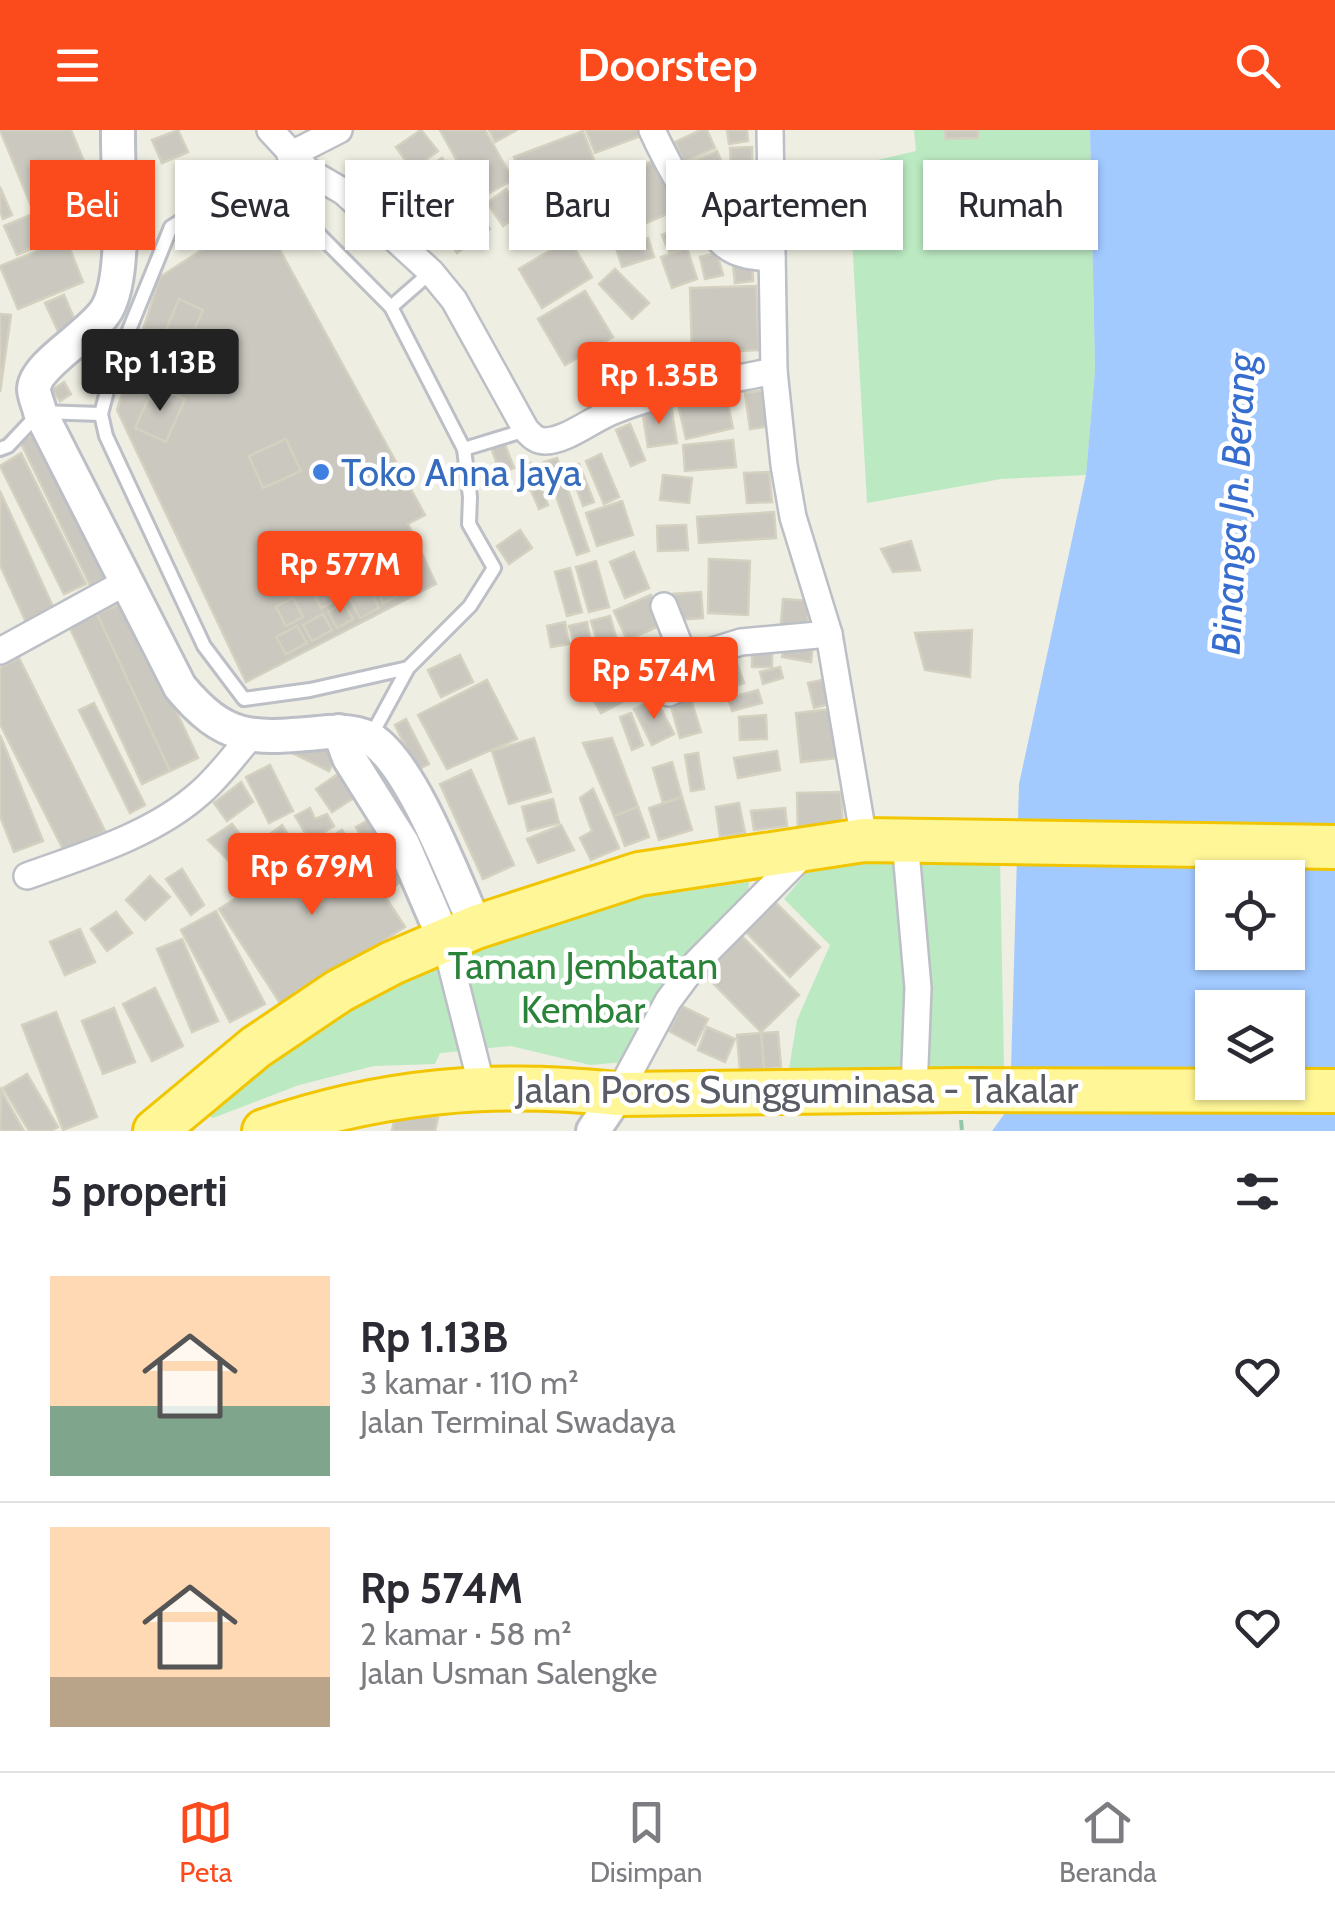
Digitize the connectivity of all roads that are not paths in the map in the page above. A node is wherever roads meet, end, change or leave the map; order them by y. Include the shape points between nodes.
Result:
1 (118, 130) edge
2 (270, 130) edge
3 (339, 130) edge
4 (652, 130) edge
5 (770, 130) edge
6 (290, 155) junction
7 (772, 258) junction
8 (431, 272) junction
9 (390, 307) junction
10 (774, 371) junction
11 (40, 412) junction
12 (101, 414) junction
13 (526, 430) junction
14 (0, 449) edge
15 (464, 449) junction
16 (126, 582) junction
17 (664, 606) dead end
18 (829, 634) junction
19 (0, 651) edge
20 (686, 660) junction
21 (408, 668) junction
22 (669, 693) dead end
23 (252, 735) junction
24 (353, 742) junction
25 (884, 840) junction
26 (1335, 846) edge
27 (812, 847) junction
28 (27, 876) dead end
29 (461, 934) junction
30 (482, 1087) junction
31 (914, 1090) junction
32 (1335, 1092) edge
33 (618, 1094) junction
34 (155, 1131) edge
35 (264, 1131) edge
36 (592, 1131) edge

1 - 11 street via 118,268 109,306 39,376 34,389
2 - 6 street
3 - 6 street
4 - 7 street via 725,246
5 - 7 street
6 - 8 street via 344,192
7 - 10 street
8 - 9 lane
8 - 13 street via 464,316
9 - 12 lane via 270,185 245,180 171,228
9 - 15 lane
10 - 13 street via 615,410 548,441
10 - 18 street via 793,517
11 - 12 lane
11 - 14 lane
11 - 16 street
12 - 21 lane via 204,646 244,699
13 - 15 lane
15 - 21 lane via 469,524 494,568 470,606
16 - 19 street
16 - 23 street via 180,687 218,726
17 - 20 street
18 - 20 street via 741,642
18 - 25 street
20 - 22 street via 690,681
21 - 24 lane
23 - 24 street
23 - 28 street via 188,803 103,848
24 - 29 street via 403,844
25 - 26 highway
25 - 27 highway
25 - 31 street via 906,880 916,960
27 - 29 highway via 639,874
27 - 33 street via 696,962
29 - 30 street
29 - 34 highway via 392,963 301,1015
30 - 33 highway, Jalan Poros Sungguminasa - Takalar
30 - 35 highway, Jalan Poros Sungguminasa - Takalar via 326,1109
31 - 32 highway, Jalan Poros Sungguminasa - Takalar
31 - 33 highway, Jalan Poros Sungguminasa - Takalar
33 - 36 street

